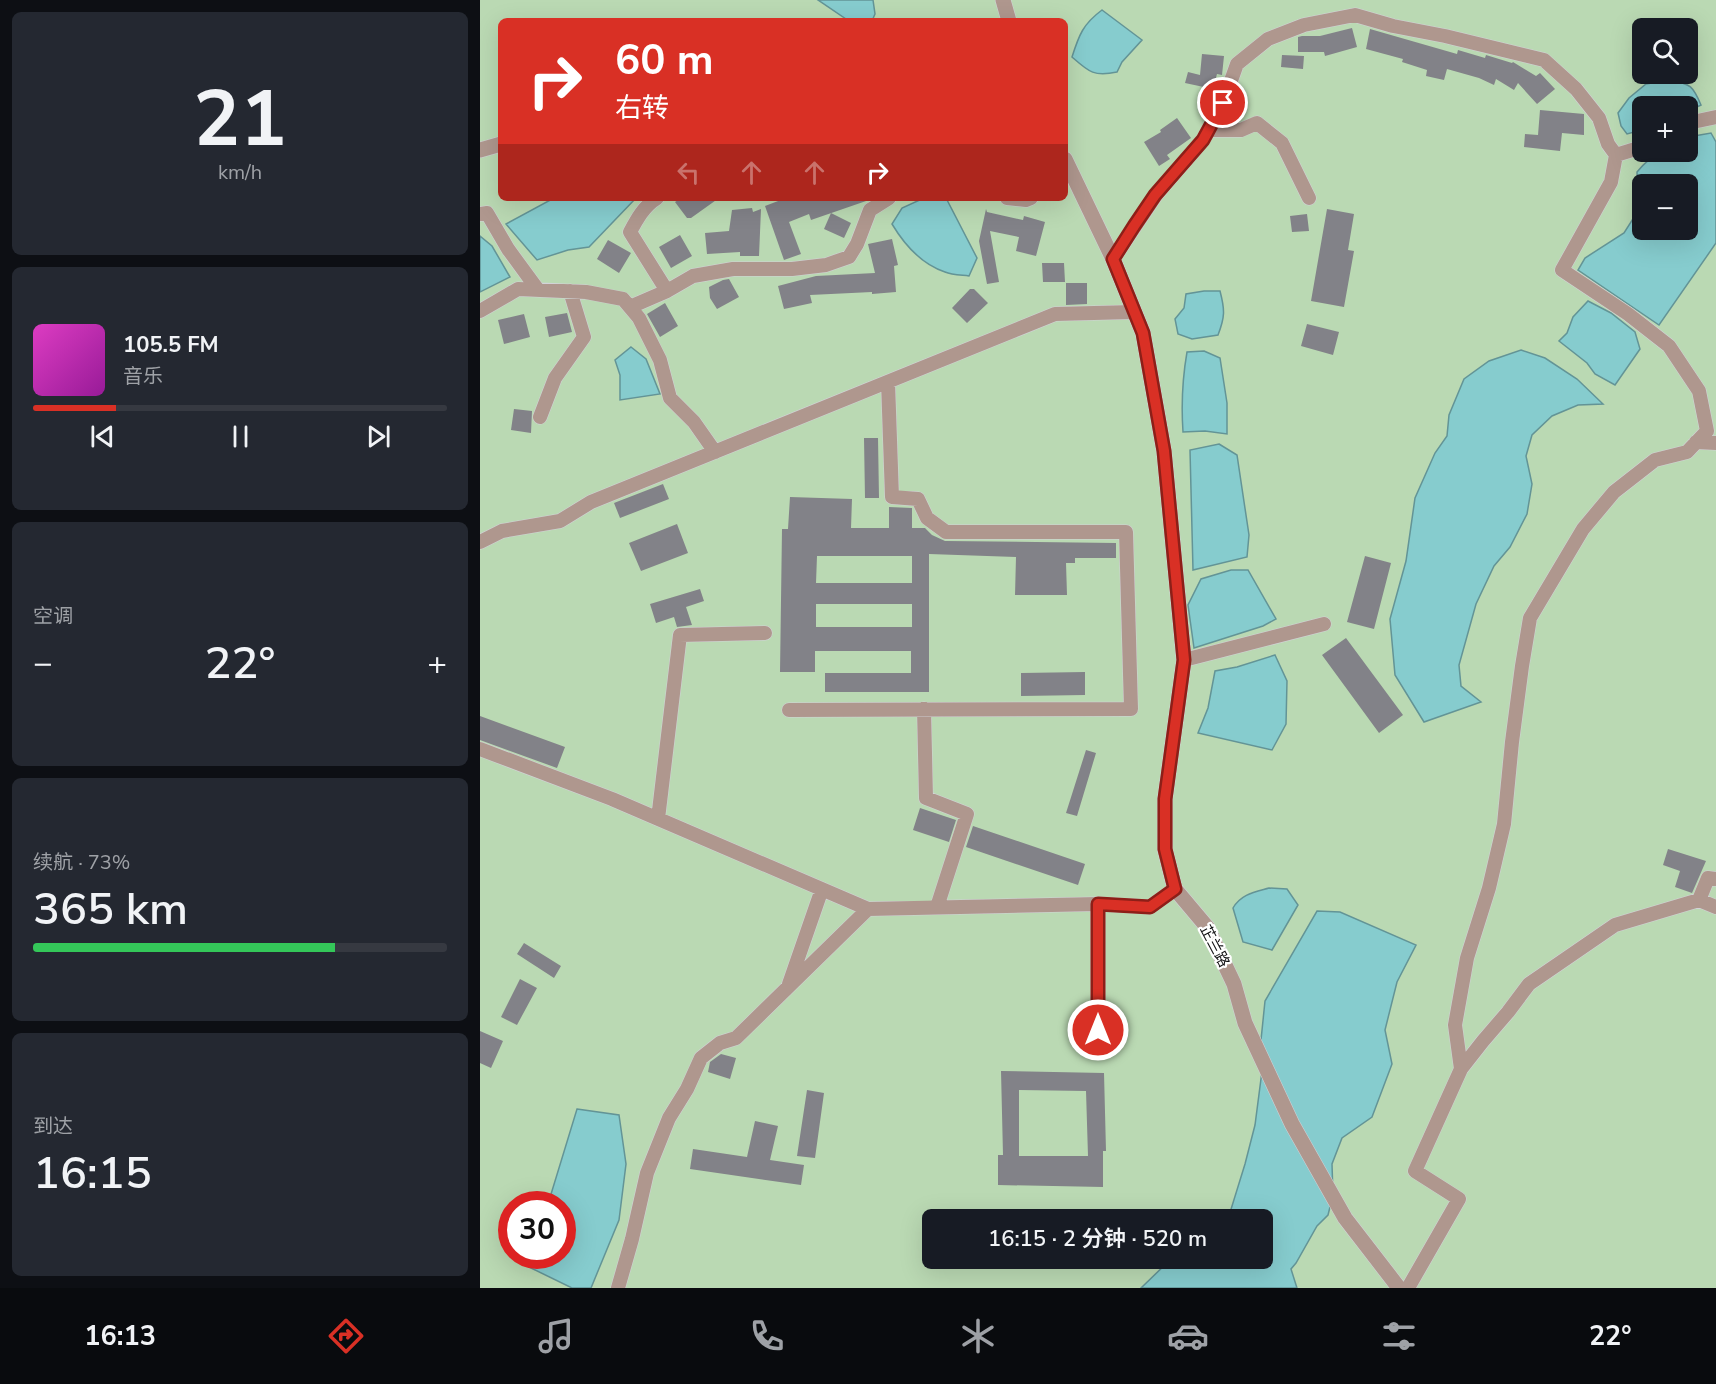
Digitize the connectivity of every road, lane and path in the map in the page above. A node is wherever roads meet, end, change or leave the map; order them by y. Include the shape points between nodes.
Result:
1 (1003, 0) edge
2 (1008, 18) edge
3 (1716, 117) edge
4 (1698, 121) edge
5 (1209, 130) junction
6 (498, 145) edge
7 (480, 150) edge
8 (1632, 150) edge
9 (1616, 155) junction
10 (1070, 181) edge
11 (1309, 198) dead end
12 (652, 201) edge
13 (884, 201) edge
14 (480, 214) edge
15 (1113, 259) junction
16 (538, 290) junction
17 (570, 291) junction
18 (667, 291) junction
19 (630, 307) junction
20 (480, 311) edge
21 (1133, 312) junction
22 (888, 382) junction
23 (540, 417) dead end
24 (1696, 442) junction
25 (1716, 443) edge
26 (715, 452) junction
27 (480, 542) edge
28 (1324, 624) dead end
29 (765, 633) dead end
30 (1184, 660) junction
31 (924, 709) junction
32 (789, 710) dead end
33 (480, 749) edge
34 (658, 819) junction
35 (1716, 879) edge
36 (822, 889) junction
37 (1175, 889) junction
38 (1699, 900) junction
39 (1098, 904) junction
40 (937, 907) junction
41 (1716, 907) edge
42 (868, 909) junction
43 (788, 987) junction
44 (1098, 1052) dead end
45 (1461, 1070) junction
46 (618, 1288) edge
47 (1399, 1288) edge
48 (1408, 1288) edge

1 - 2 street
3 - 4 street
5 - 9 street via 1237,64 1268,39 1355,15 1544,60 1576,89 1599,118
5 - 11 street via 1241,130 1257,123 1282,143
5 - 15 street via 1155,195
6 - 7 street
8 - 9 street
9 - 24 street via 1611,182 1562,270 1669,346 1699,391 1707,431
10 - 15 street, 芷兰路
12 - 18 street via 630,232
13 - 18 street via 870,210 849,257 826,265 733,269 693,276
14 - 16 street via 487,213
15 - 21 street, 芷兰路
16 - 17 street
16 - 20 street via 518,289
17 - 19 street via 623,298
17 - 23 street via 585,337 555,378
18 - 19 street
19 - 26 street via 660,360 670,398 694,422
21 - 22 street via 1055,314
21 - 30 street, 芷兰路 via 1143,333 1164,451
22 - 26 street
22 - 31 street via 892,497 918,498 927,518 945,532 1126,532 1131,709
24 - 25 street
24 - 45 street via 1687,452 1655,460 1614,492 1583,529 1530,618 1504,824 1467,958 1455,1025
26 - 27 street via 591,502 560,521 502,531
28 - 30 street
29 - 34 street via 680,635
30 - 37 street, 芷兰路 via 1165,799 1165,849
31 - 32 street
31 - 40 street via 926,798 967,814
33 - 34 street
34 - 36 street
35 - 38 street via 1708,878
36 - 42 street
36 - 43 street
37 - 39 street via 1150,907
37 - 47 street, 芷兰路 via 1207,927 1234,984 1245,1023 1292,1124 1345,1218
38 - 41 street
38 - 45 street via 1615,925 1528,984
39 - 40 street
39 - 44 street
40 - 42 street
42 - 43 street
43 - 46 street via 736,1038 720,1043 701,1058 669,1118 647,1173
45 - 48 street via 1415,1171 1459,1199

